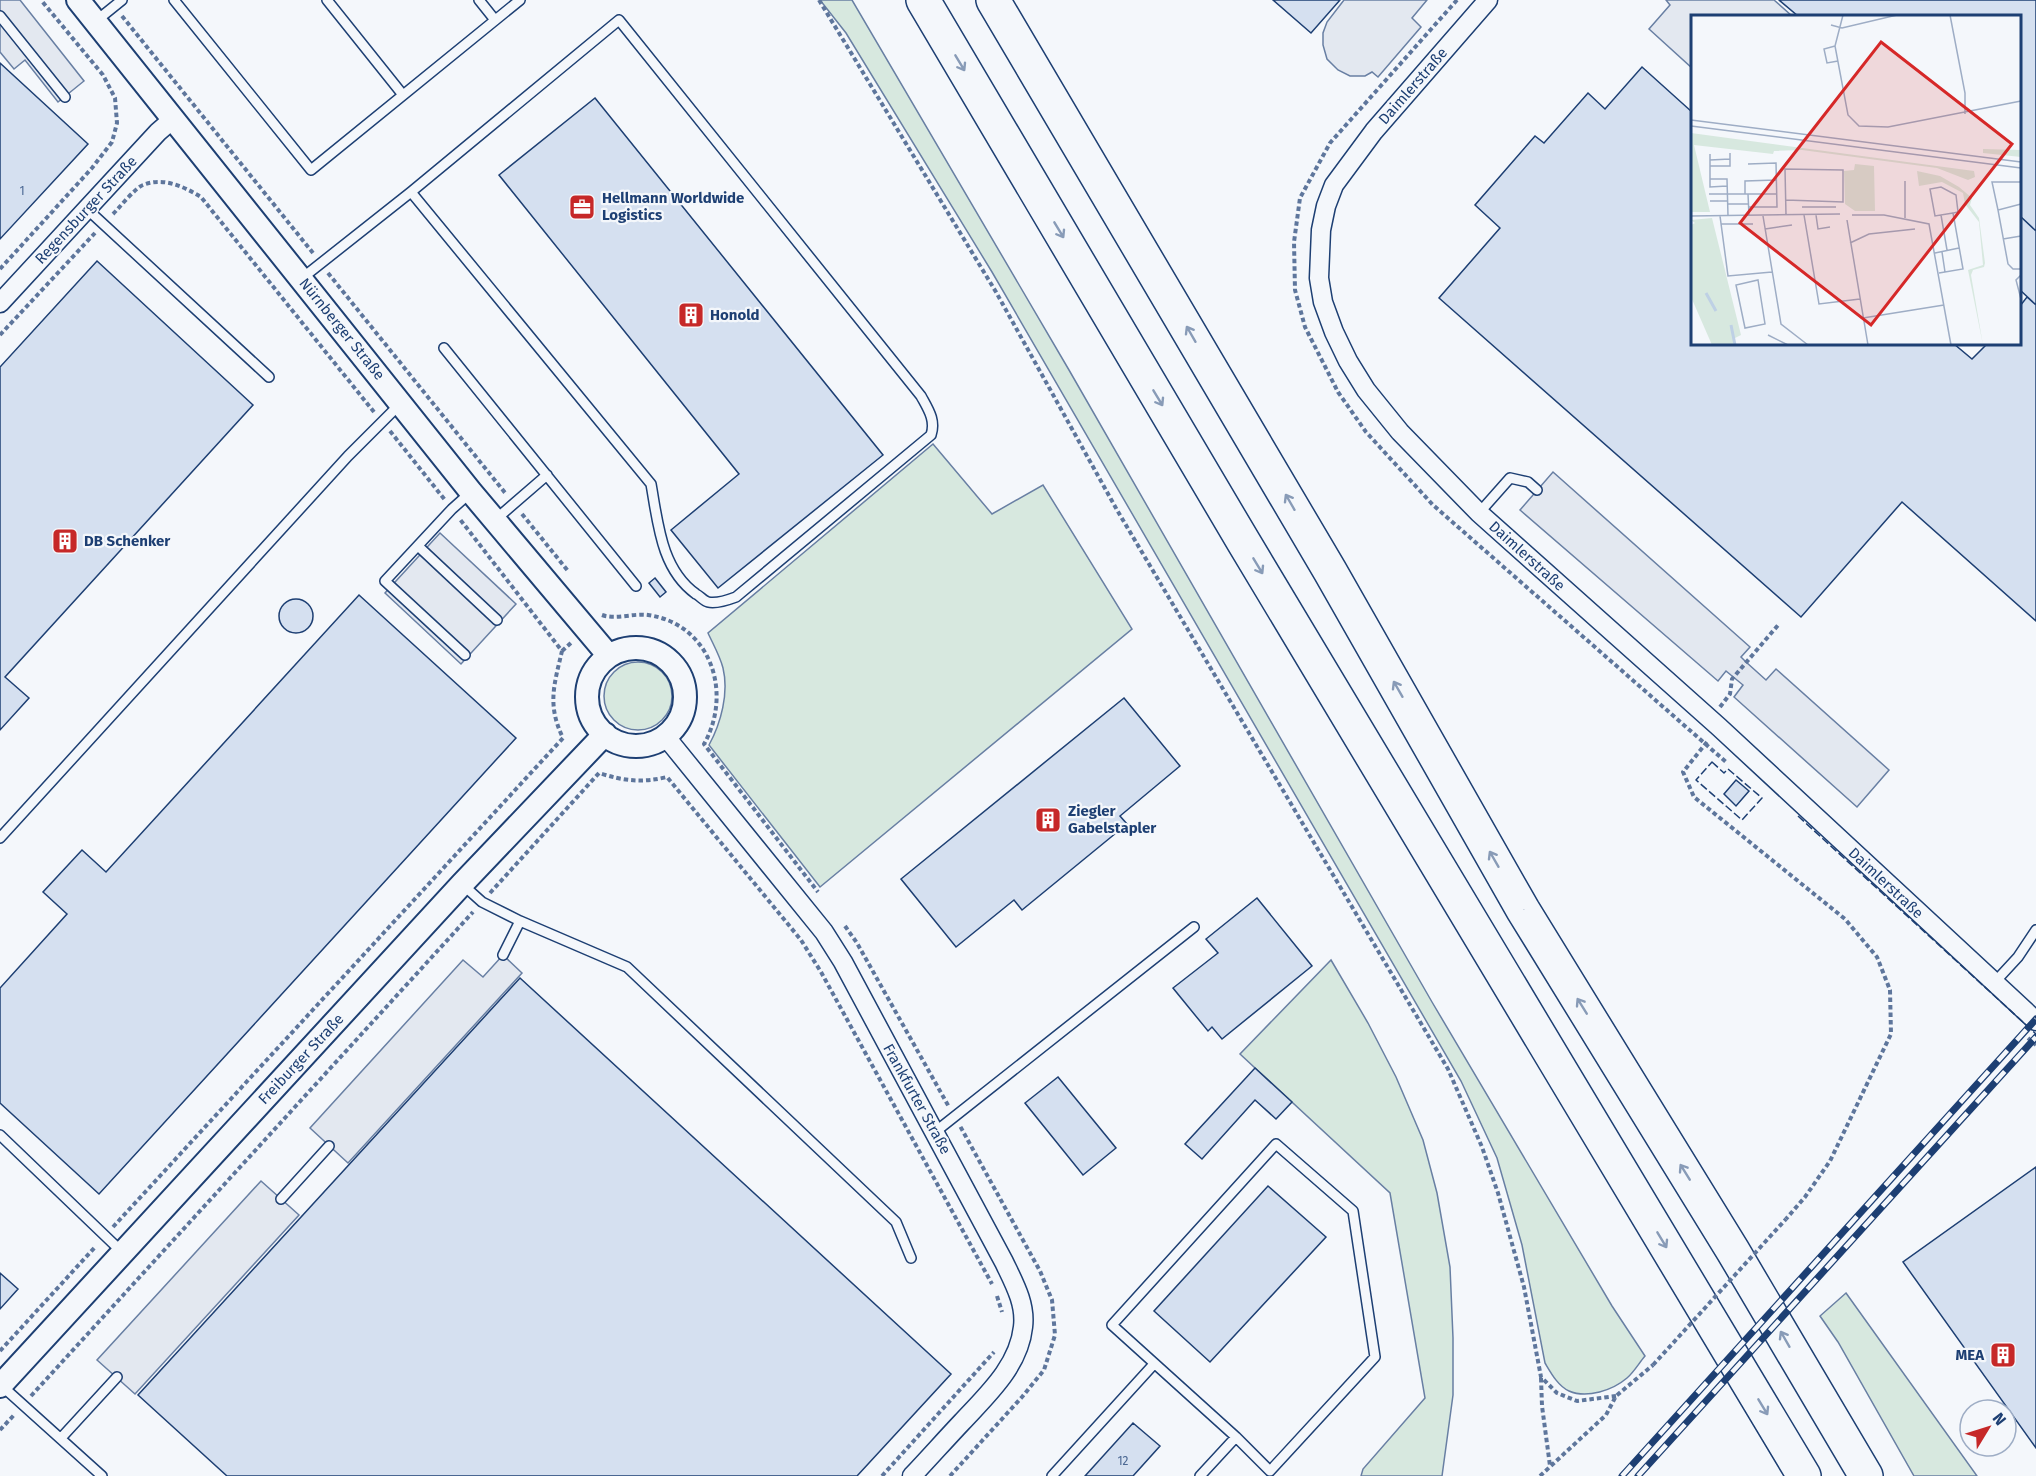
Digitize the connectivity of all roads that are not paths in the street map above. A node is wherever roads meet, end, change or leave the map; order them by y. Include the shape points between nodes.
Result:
1 (78, 0) edge
2 (122, 0) edge
3 (174, 0) edge
4 (327, 0) edge
5 (479, 0) edge
6 (520, 0) edge
7 (923, 0) edge
8 (993, 0) edge
9 (1488, 0) edge
10 (0, 16) edge
11 (495, 20) junction
12 (95, 22) junction
13 (403, 95) junction
14 (65, 97) dead end
15 (173, 119) junction
16 (411, 192) junction
17 (87, 209) junction
18 (301, 279) junction
19 (0, 303) edge
20 (444, 348) dead end
21 (269, 377) dead end
22 (401, 403) junction
23 (548, 476) junction
24 (1537, 490) dead end
25 (471, 492) junction
26 (1479, 513) junction
27 (495, 520) junction
28 (418, 546) junction
29 (636, 586) dead end
30 (498, 620) dead end
31 (465, 655) dead end
32 (609, 656) junction
33 (604, 734) junction
34 (666, 737) junction
35 (0, 838) edge
36 (462, 884) junction
37 (520, 921) junction
38 (1194, 927) dead end
39 (2036, 930) edge
40 (503, 955) dead end
41 (1994, 983) junction
42 (2028, 1026) edge
43 (934, 1132) junction
44 (0, 1136) edge
45 (329, 1146) dead end
46 (281, 1199) dead end
47 (123, 1252) junction
48 (911, 1258) dead end
49 (1154, 1364) junction
50 (117, 1377) dead end
51 (1, 1385) edge
52 (1814, 1390) junction
53 (1236, 1437) junction
54 (61, 1438) junction
55 (102, 1476) edge
56 (912, 1476) edge
57 (1052, 1476) edge
58 (1200, 1476) edge
59 (1804, 1476) edge
60 (1866, 1476) edge
61 (1890, 1476) edge

1 - 12 street, Nürnberger Straße
2 - 12 lane
3 - 13 lane via 311,170
4 - 13 lane
5 - 11 lane
6 - 11 lane
7 -> 59 highway
52 -> 8 highway via 1523,910 1324,561
9 - 26 street, Daimlerstraße via 1340,175 1326,206 1318,254 1323,302 1334,332 1366,390 1400,432
10 - 14 lane
11 - 13 lane
12 - 15 street, Nürnberger Straße
15 - 17 street, Regensburger Straße
15 - 18 street, Nürnberger Straße
16 - 16 lane via 619,20 921,396 931,414 931,435 736,597 708,602 690,589 671,566 660,537 651,484
16 - 18 lane
17 - 19 street, Regensburger Straße
17 - 21 lane
18 - 22 street, Nürnberger Straße
20 - 23 lane
22 - 25 street, Nürnberger Straße
22 - 35 lane
23 - 27 lane
23 - 29 lane
24 - 26 lane via 1527,482 1510,478
25 - 27 street, Nürnberger Straße
25 - 28 lane
26 - 41 street, Daimlerstraße via 1728,735
27 - 32 street, Nürnberger Straße
28 - 30 lane
28 - 31 lane via 385,581
32 - 33 street via 589,682 587,699 591,716
32 - 34 street via 625,649 642,648 671,662 681,676 686,692 684,709
33 - 34 street via 624,745 639,747
33 - 36 street, Freiburger Straße
34 - 43 street, Frankfurter Straße via 824,932
36 - 37 lane via 482,902
36 - 47 street, Freiburger Straße
37 - 40 lane
37 - 48 lane via 627,967 896,1222
38 - 43 lane
39 - 41 lane
41 - 42 street, Daimlerstraße
43 - 56 street, Frankfurter Straße via 1022,1300 1024,1327 1004,1374
44 - 47 lane
45 - 46 lane
47 - 51 street, Freiburger Straße
49 - 53 lane
49 - 53 lane via 1112,1325 1276,1144 1353,1211 1375,1357 1270,1471
49 - 57 lane
50 - 54 lane
51 - 54 lane
52 - 60 highway
52 - 61 highway
53 - 58 lane
54 - 55 lane

